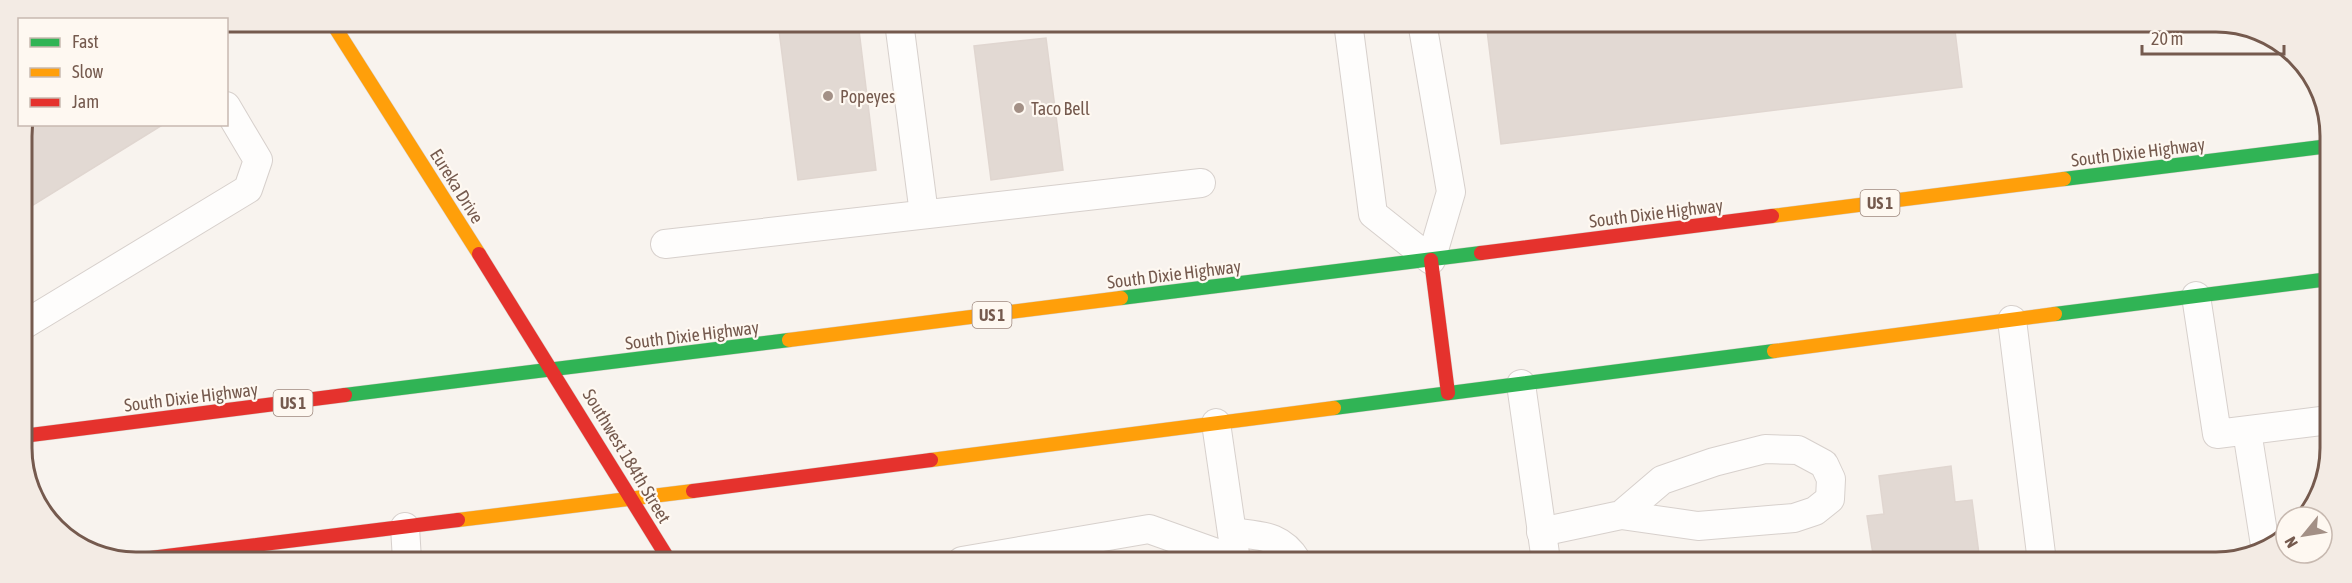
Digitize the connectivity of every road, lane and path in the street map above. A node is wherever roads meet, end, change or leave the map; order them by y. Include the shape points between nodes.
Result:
1 (338, 32) edge
2 (900, 32) edge
3 (1349, 32) edge
4 (1424, 32) edge
5 (228, 109) edge
6 (2320, 147) edge
7 (1201, 183) dead end
8 (924, 214) junction
9 (665, 244) dead end
10 (1431, 260) junction
11 (2320, 280) edge
12 (2196, 296) junction
13 (32, 320) edge
14 (2012, 320) junction
15 (553, 371) junction
16 (1521, 384) junction
17 (1448, 393) junction
18 (2320, 421) edge
19 (1216, 423) junction
20 (2247, 431) junction
21 (32, 435) edge
22 (632, 499) junction
23 (1621, 516) junction
24 (405, 527) junction
25 (1232, 532) junction
26 (1541, 532) junction
27 (2264, 540) edge
28 (1212, 551) edge
29 (1235, 551) edge
30 (1289, 551) edge
31 (1544, 551) edge
32 (2041, 551) edge
33 (200, 552) edge
34 (407, 552) edge
35 (664, 552) edge
36 (1017, 552) edge

1 - 15 main road, Eureka Drive
2 - 8 lane
3 - 10 lane via 1372,214
4 - 10 lane via 1451,192
5 - 13 lane via 258,160 248,189
6 - 10 main road, South Dixie Highway / US 1
7 - 8 lane
8 - 9 lane
10 - 15 main road, South Dixie Highway / US 1
10 - 17 main road
11 - 12 main road
12 - 14 main road
12 - 20 lane via 2217,434
14 - 16 main road
14 - 32 lane
15 - 21 main road, South Dixie Highway / US 1
15 - 22 main road, Southwest 184th Street
16 - 17 main road
16 - 26 lane
17 - 19 main road
18 - 20 lane
19 - 22 main road
19 - 25 lane
20 - 27 lane
22 - 24 main road
22 - 35 main road, Southwest 184th Street
23 - 23 lane via 1698,526 1794,518 1815,512 1830,499 1831,479 1824,464 1798,450 1765,449 1662,480
23 - 26 lane
24 - 33 main road
24 - 34 lane
25 - 29 lane
25 - 30 lane via 1275,538
26 - 31 lane
28 - 36 lane via 1149,529

